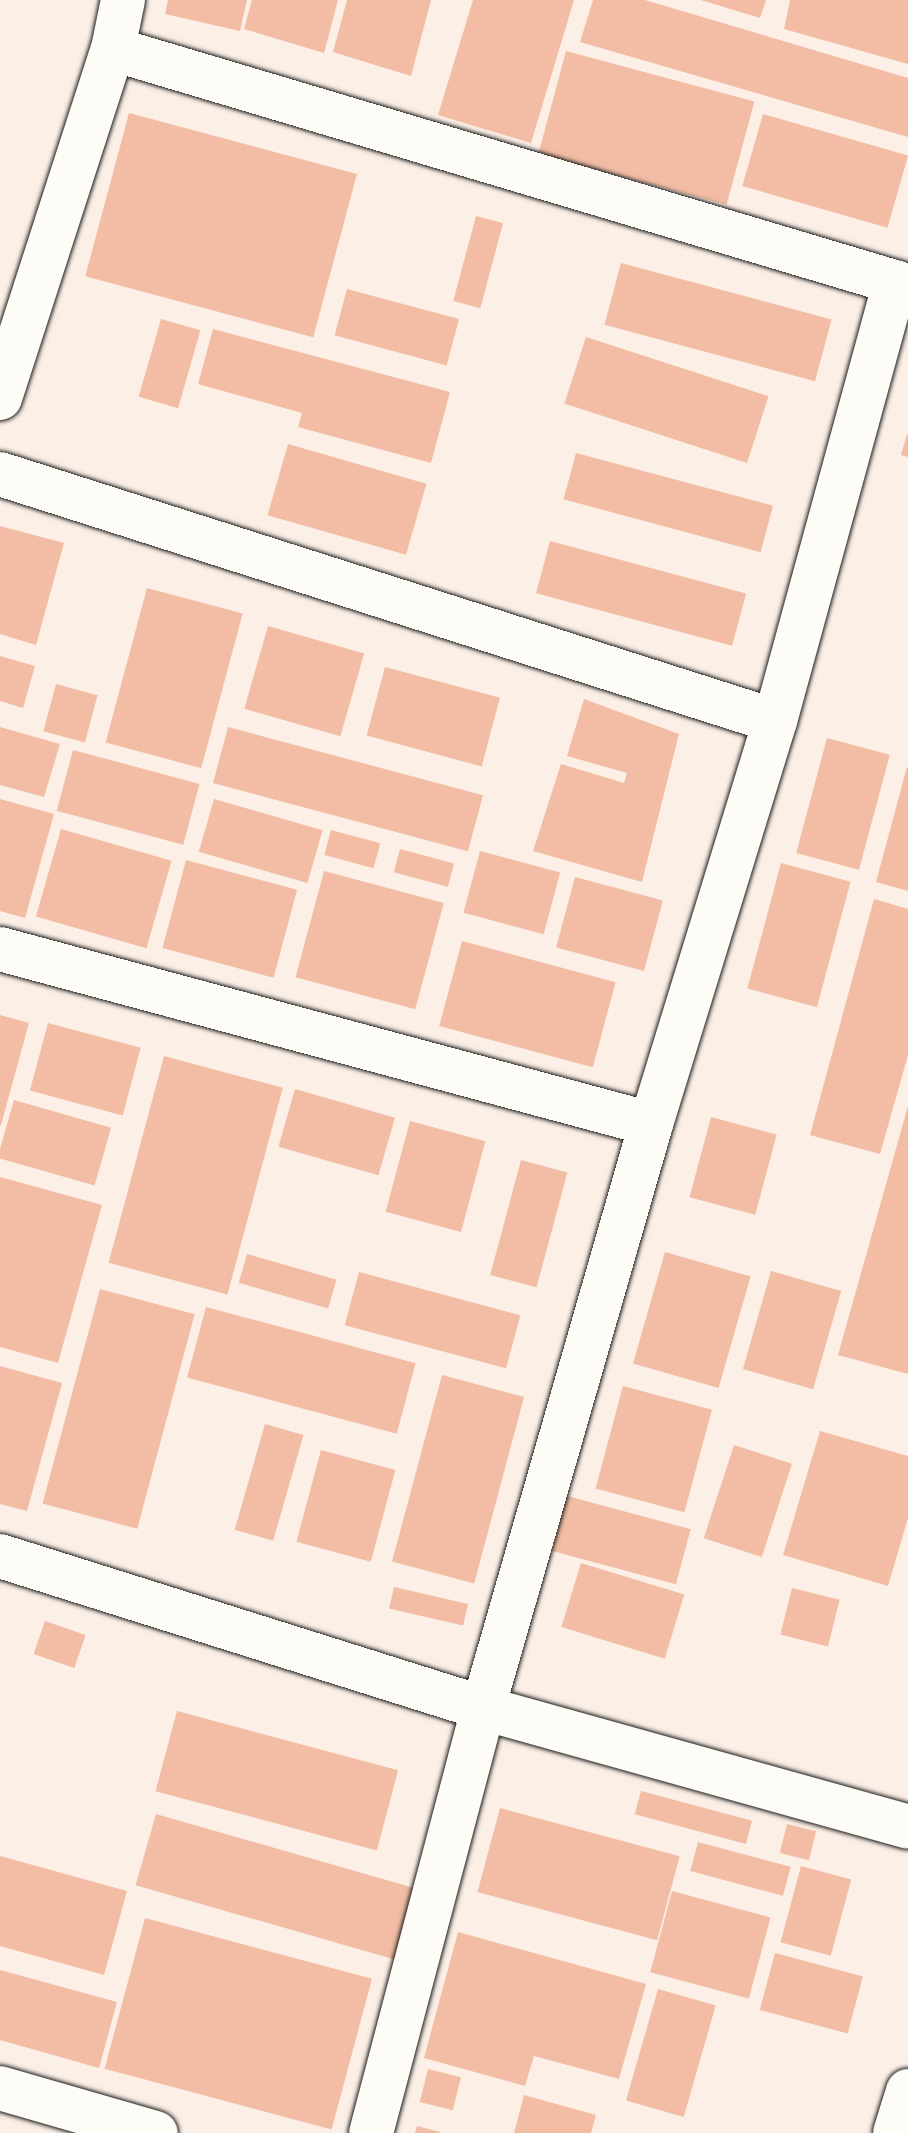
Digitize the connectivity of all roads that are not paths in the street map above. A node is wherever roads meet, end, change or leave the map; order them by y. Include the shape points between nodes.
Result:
1 (123, 0) edge
2 (113, 49) junction
3 (902, 284) edge
4 (0, 398) edge
5 (0, 474) edge
6 (775, 721) junction
7 (0, 949) edge
8 (651, 1124) junction
9 (0, 1556) edge
10 (483, 1708) junction
11 (908, 1827) edge
12 (0, 2088) edge
13 (908, 2091) edge
14 (156, 2133) edge
15 (371, 2133) edge
16 (895, 2133) edge

1 - 2 street
2 - 3 street
2 - 4 street
3 - 6 street
5 - 6 street
6 - 8 street
7 - 8 street
8 - 10 street
9 - 10 street
10 - 11 street
10 - 15 street
12 - 14 street
13 - 16 street

